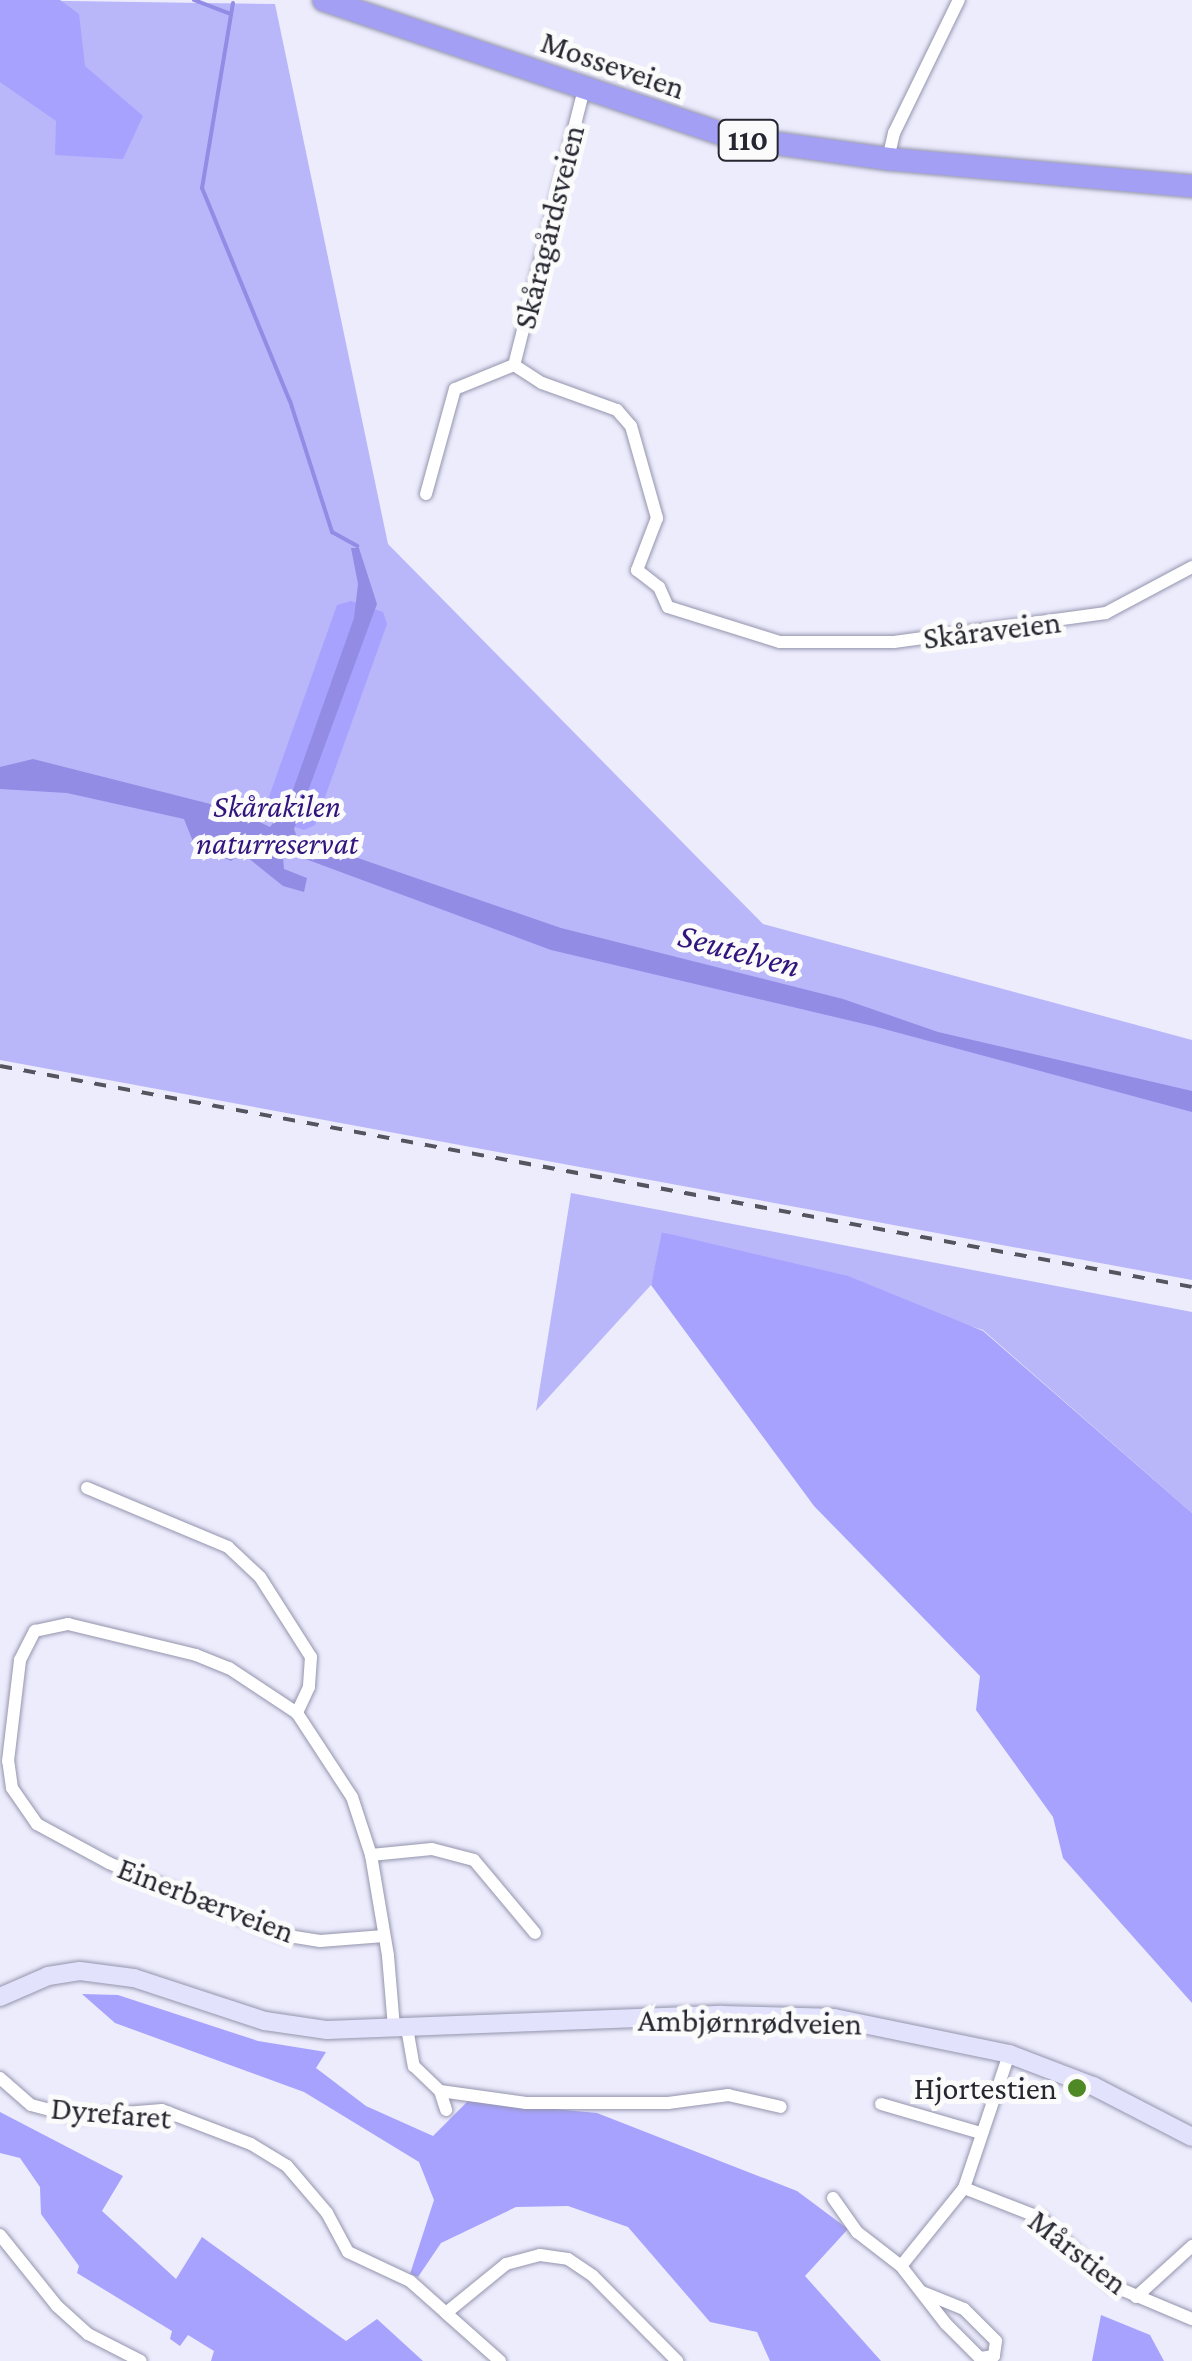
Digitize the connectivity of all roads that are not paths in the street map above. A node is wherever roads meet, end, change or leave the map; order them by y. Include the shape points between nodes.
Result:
1 (324, 0) edge
2 (959, 0) edge
3 (584, 89) junction
4 (888, 159) junction
5 (1192, 186) edge
6 (514, 364) junction
7 (426, 494) dead end
8 (1192, 567) edge
9 (780, 642) joint
10 (88, 1488) dead end
11 (297, 1713) junction
12 (371, 1855) junction
13 (535, 1933) dead end
14 (384, 1936) junction
15 (0, 1996) edge
16 (400, 2028) junction
17 (1009, 2054) junction
18 (0, 2078) edge
19 (440, 2091) junction
20 (881, 2104) dead end
21 (781, 2107) dead end
22 (446, 2110) dead end
23 (981, 2133) junction
24 (1192, 2137) edge
25 (964, 2188) junction
26 (833, 2198) dead end
27 (0, 2235) edge
28 (1192, 2246) edge
29 (901, 2266) junction
30 (922, 2292) junction
31 (1136, 2297) junction
32 (446, 2313) junction
33 (1192, 2318) edge
34 (142, 2361) edge
35 (500, 2361) edge
36 (677, 2361) edge

1 - 3 highway, Mosseveien / 110
2 - 4 street
3 - 4 highway, Mosseveien / 110 via 730,137
3 - 6 street, Skåragårdsveien
4 - 5 highway, Mosseveien / 110
6 - 7 street, Skåragårdsveien via 455,389
6 - 9 street, Skåragårdsveien via 528,376 616,410 631,426 657,518 637,570 659,586 668,607
8 - 9 street, Skåraveien via 1106,613 1066,621 894,642
10 - 11 street via 228,1548 260,1577 311,1658 309,1687
11 - 12 street via 352,1797
11 - 14 street, Einerbærveien via 229,1668 196,1655 68,1624 34,1631 20,1660 8,1761 12,1788 37,1824 126,1870 281,1935 320,1941
12 - 13 street via 432,1849 474,1860
12 - 14 street
14 - 16 street
15 - 16 street, Ambjørnrødveien via 80,1971 134,1978 266,2021 327,2030
16 - 17 street, Ambjørnrødveien via 796,2016 886,2025
16 - 19 street via 414,2066
17 - 23 street
17 - 24 street, Ambjørnrødveien via 1093,2086
18 - 32 street, Dyrefaret via 31,2105 78,2117 162,2110 251,2144 287,2166 327,2213 348,2252 410,2281
19 - 21 street via 526,2103 668,2103 728,2095
19 - 22 street
20 - 23 street
23 - 25 street
25 - 29 street
25 - 31 street, Mårstien via 1041,2218 1111,2285
26 - 29 street via 857,2232
27 - 34 street via 88,2334
28 - 31 street, Mårstien
29 - 30 street
30 - 30 street via 980,2358 994,2356 996,2341 964,2308
31 - 33 street, Mårstien
32 - 35 street, Dyrefaret
32 - 36 street via 506,2264 540,2255 568,2259

